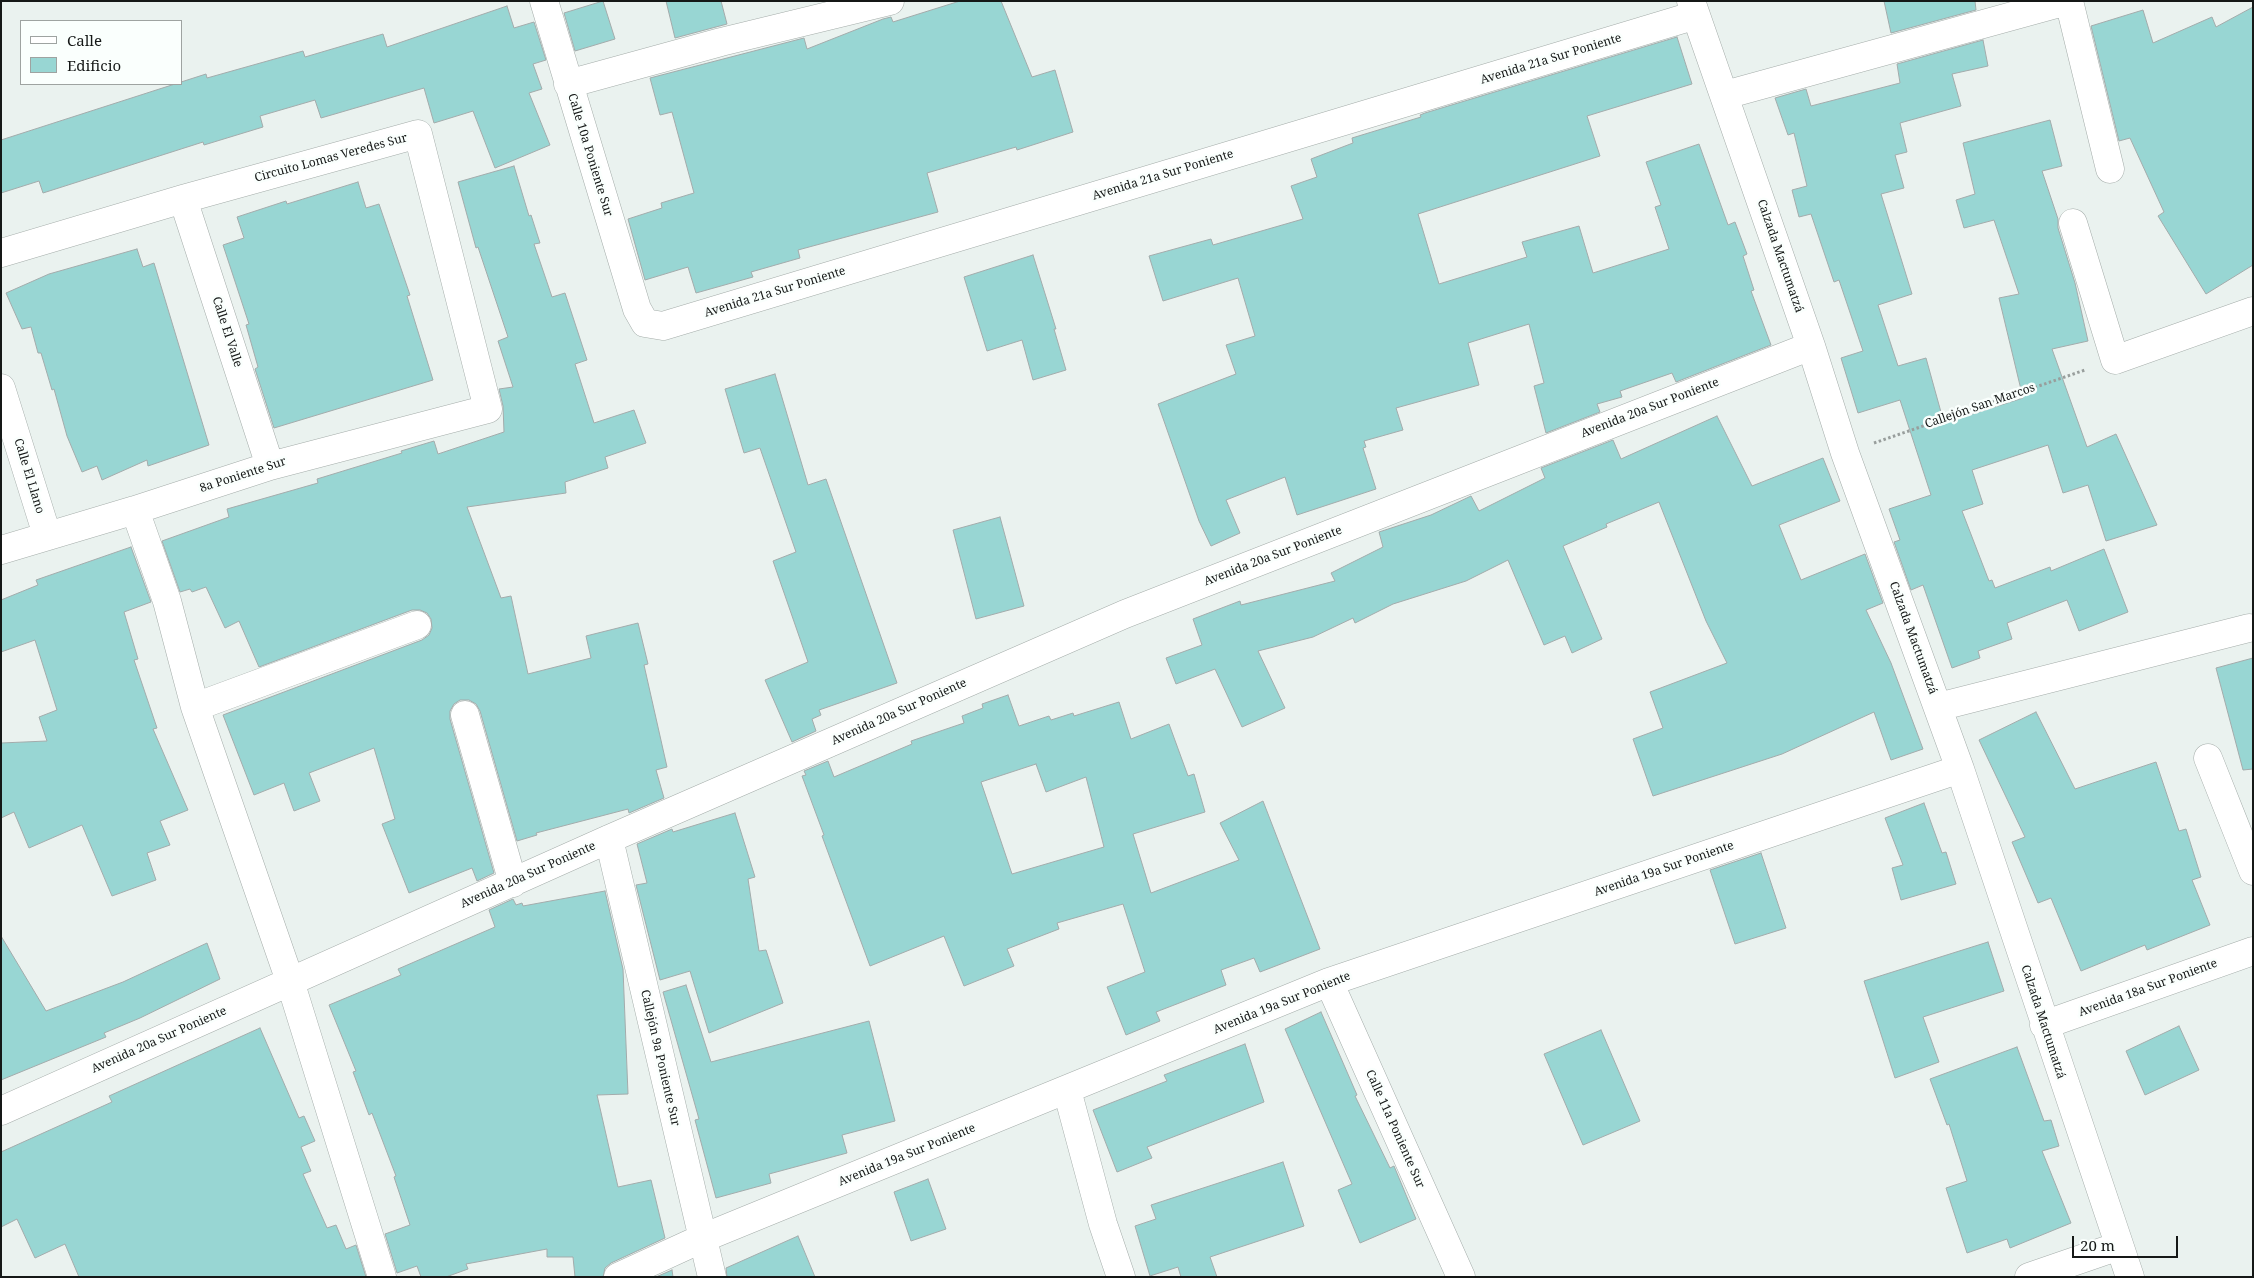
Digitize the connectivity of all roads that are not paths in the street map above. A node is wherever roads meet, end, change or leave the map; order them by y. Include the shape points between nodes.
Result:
1 (544, 1) edge
2 (890, 1) edge
3 (2068, 1) edge
4 (1694, 8) edge
5 (568, 84) junction
6 (1725, 95) junction
7 (2110, 169) dead end
8 (183, 199) junction
9 (2073, 223) dead end
10 (1, 253) edge
11 (637, 309) joint
12 (2253, 311) edge
13 (1811, 346) junction
14 (1, 388) edge
15 (488, 409) joint
16 (270, 466) junction
17 (135, 510) junction
18 (47, 535) junction
19 (1, 550) edge
20 (417, 625) dead end
21 (2249, 628) dead end
22 (195, 707) junction
23 (1938, 707) junction
24 (465, 715) dead end
25 (2208, 758) dead end
26 (1960, 769) junction
27 (609, 839) junction
28 (2253, 871) edge
29 (513, 883) junction
30 (2253, 951) edge
31 (290, 981) junction
32 (1329, 982) junction
33 (2044, 1025) junction
34 (1068, 1090) junction
35 (1, 1111) edge
36 (702, 1238) junction
37 (2120, 1246) junction
38 (382, 1277) edge
39 (618, 1277) edge
40 (712, 1277) edge
41 (1121, 1277) edge
42 (1461, 1277) edge
43 (2029, 1277) edge
44 (2130, 1277) edge

1 - 5 street, Calle 10a Poniente Sur
2 - 5 street
3 - 6 street
3 - 7 street
4 - 6 street, Calzada Mactumatzá
4 - 11 street, Avenida 21a Sur Poniente via 663,326 645,323
5 - 11 street, Calle 10a Poniente Sur
6 - 13 street, Calzada Mactumatzá
8 - 10 street, Circuito Lomas Veredes Sur
8 - 15 street, Circuito Lomas Veredes Sur via 418,134
8 - 16 street, Calle El Valle
9 - 12 street via 2115,360
13 - 23 street, Calzada Mactumatzá via 1845,453
13 - 27 street, Avenida 20a Sur Poniente via 1125,614
14 - 18 street, Calle El Llano
15 - 16 street, 8a Poniente Sur
16 - 17 street, 8a Poniente Sur
17 - 18 street, 8a Poniente Sur
17 - 22 street via 167,601
18 - 19 street, 8a Poniente Sur
20 - 22 street
21 - 23 street
22 - 31 street
23 - 26 street, Calzada Mactumatzá
24 - 29 street
25 - 28 street
26 - 32 street, Avenida 19a Sur Poniente
26 - 33 street, Calzada Mactumatzá
27 - 29 street, Avenida 20a Sur Poniente
27 - 36 street, Callejón 9a Poniente Sur
29 - 31 street, Avenida 20a Sur Poniente
30 - 33 street, Avenida 18a Sur Poniente
31 - 35 street, Avenida 20a Sur Poniente
31 - 38 street
32 - 34 street, Avenida 19a Sur Poniente
32 - 42 street, Calle 11a Poniente Sur
33 - 37 street, Calzada Mactumatzá
34 - 36 street, Avenida 19a Sur Poniente
34 - 41 street via 1103,1224
36 - 39 street, Avenida 19a Sur Poniente
36 - 40 street, Callejón 9a Poniente Sur
37 - 43 street
37 - 44 street, Calzada Mactumatzá

